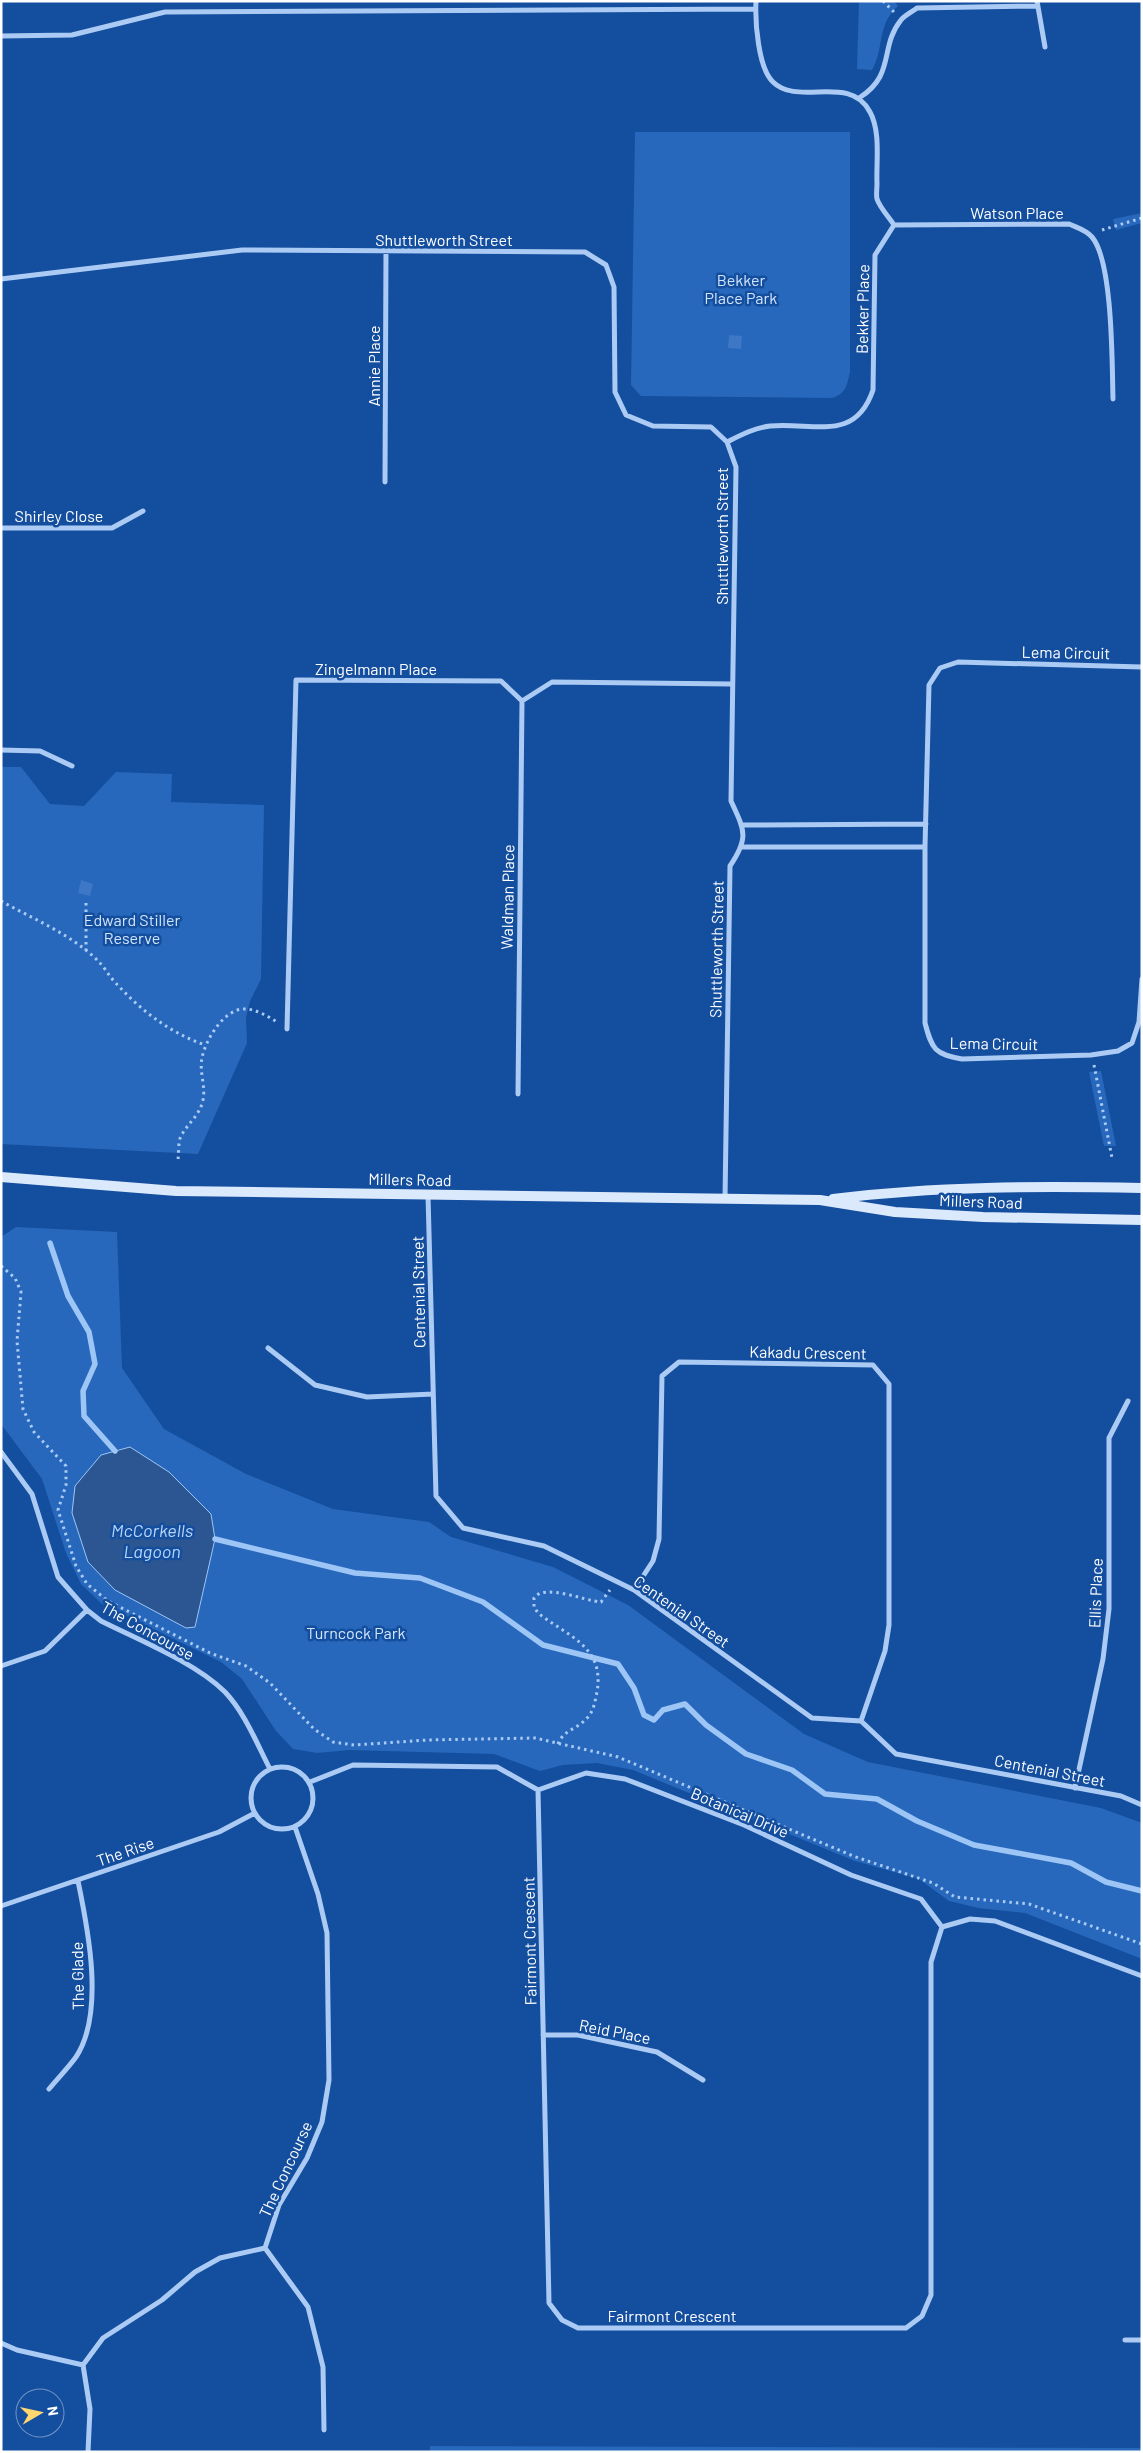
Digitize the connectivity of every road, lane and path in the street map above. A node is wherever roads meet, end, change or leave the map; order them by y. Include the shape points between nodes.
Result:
1 (756, 1) edge
2 (1038, 4) edge
3 (756, 9) junction
4 (1, 36) edge
5 (1045, 47) dead end
6 (859, 98) junction
7 (1142, 218) edge
8 (894, 225) junction
9 (1090, 235) junction
10 (386, 251) junction
11 (1, 279) edge
12 (1113, 399) dead end
13 (726, 442) junction
14 (385, 482) dead end
15 (143, 511) dead end
16 (1, 528) edge
17 (1142, 667) edge
18 (732, 684) junction
19 (522, 701) junction
20 (1, 750) edge
21 (72, 766) dead end
22 (926, 824) junction
23 (742, 825) junction
24 (743, 847) junction
25 (925, 847) junction
26 (1, 901) edge
27 (86, 901) dead end
28 (86, 951) junction
29 (1142, 979) edge
30 (288, 1028) joint
31 (206, 1045) junction
32 (1092, 1055) junction
33 (518, 1094) dead end
34 (1112, 1158) dead end
35 (178, 1159) dead end
36 (1, 1177) edge
37 (1142, 1188) edge
38 (428, 1195) junction
39 (724, 1199) junction
40 (820, 1200) junction
41 (1142, 1220) edge
42 (1, 1266) edge
43 (268, 1348) dead end
44 (433, 1394) junction
45 (1128, 1401) dead end
46 (1, 1452) edge
47 (614, 1580) junction
48 (634, 1590) junction
49 (87, 1610) junction
50 (1, 1666) edge
51 (861, 1721) junction
52 (558, 1744) junction
53 (270, 1769) junction
54 (310, 1782) junction
55 (1075, 1788) junction
56 (538, 1790) junction
57 (1142, 1805) edge
58 (255, 1813) junction
59 (295, 1827) junction
60 (78, 1881) junction
61 (1, 1906) edge
62 (942, 1927) junction
63 (1142, 1944) edge
64 (1142, 1976) edge
65 (543, 2035) junction
66 (703, 2080) dead end
67 (49, 2089) dead end
68 (265, 2248) junction
69 (1125, 2340) dead end
70 (1142, 2340) edge
71 (1, 2343) edge
72 (82, 2365) junction
73 (324, 2430) dead end
74 (88, 2452) edge

1 - 3 street
2 - 5 street
2 - 6 street via 917,8 902,19 894,33 883,74 872,90
3 - 4 street via 165,12 72,35
3 - 6 street via 759,46 765,70 773,83 789,91 845,92
6 - 8 street via 870,112 876,131 878,199
7 - 9 path
8 - 9 street, Watson Place via 1069,224
8 - 13 street, Bekker Place via 875,255 873,390 868,406 857,418 840,426 755,428
9 - 12 street via 1098,246 1110,306
10 - 11 street, Shuttleworth Street via 220,251
10 - 13 street, Shuttleworth Street via 585,252 606,265 614,287 615,392 626,415 653,426 711,427
10 - 14 street, Annie Place
13 - 18 street, Shuttleworth Street via 736,467
15 - 16 street, Shirley Close via 112,528
17 - 22 street, Lema Circuit via 958,662 940,668 929,685
18 - 19 street via 552,682
18 - 23 street, Shuttleworth Street via 731,801
19 - 30 street, Zingelmann Place via 501,681 296,680
19 - 33 street, Waldman Place
20 - 21 street via 40,751
22 - 23 street
22 - 25 street, Lema Circuit
23 - 24 street, Shuttleworth Street
24 - 25 street
24 - 39 street, Shuttleworth Street via 730,866
25 - 32 street, Lema Circuit via 925,1024 930,1041 942,1055 962,1059
26 - 28 path
27 - 28 path
28 - 31 path via 134,1002 168,1030
29 - 32 street, Lema Circuit via 1139,1022 1132,1043 1118,1051
30 - 31 path via 268,1016 244,1008 235,1010 224,1020
31 - 35 path via 201,1059 203,1100 200,1112 181,1137
32 - 34 path
36 - 38 street, Millers Road via 176,1191
37 - 40 street, Millers Road via 1052,1185 901,1190
38 - 39 street, Millers Road
38 - 44 street, Centenial Street
39 - 40 street, Millers Road
40 - 41 street, Millers Road via 895,1212
42 - 52 path via 15,1278 21,1292 16,1341 23,1409 34,1432 66,1466 66,1485 58,1510 76,1566 86,1584 108,1601 210,1653 246,1666 270,1683 314,1729 333,1742 354,1745 535,1738
43 - 44 street via 315,1385 367,1397
44 - 47 street, Centenial Street via 436,1496 464,1528 544,1546
45 - 55 street, Ellis Place via 1109,1438 1109,1610 1103,1659
46 - 49 street, The Concourse via 32,1494 58,1577
47 - 48 street, Centenial Street
47 - 52 path via 601,1602 550,1592 534,1598 538,1613 570,1633 589,1653 596,1662 599,1676 592,1712 561,1736
48 - 51 street, Centenial Street via 812,1718
48 - 51 street, Kakadu Crescent via 654,1560 659,1538 662,1376 679,1362 873,1365 889,1384 888,1625 885,1651
49 - 50 street via 45,1651
49 - 53 street, The Concourse via 101,1621 200,1672 225,1693 243,1718
51 - 55 street, Centenial Street via 896,1754
52 - 63 path via 618,1757 853,1856 933,1883 955,1897 1029,1904
53 - 54 street via 292,1768
53 - 58 street via 253,1788 251,1796
54 - 56 street via 353,1765 497,1767
54 - 59 street via 313,1804 307,1818
55 - 57 street, Centenial Street via 1121,1796
56 - 62 street, Botanical Drive via 586,1773 625,1779 744,1825 851,1875 921,1899
56 - 65 street, Fairmont Crescent
58 - 59 street via 272,1828
58 - 60 street, The Rise via 219,1832
59 - 68 street, The Concourse via 318,1894 327,1933 329,2080 322,2122 307,2158 278,2205
60 - 61 street, The Rise
60 - 67 street, The Glade via 92,1972 90,2019 77,2056
62 - 64 street via 970,1919 995,1920
62 - 65 street, Fairmont Crescent via 931,1962 931,2295 922,2316 906,2328 578,2328 562,2320 549,2303
65 - 66 street, Reid Place via 578,2035 657,2052
68 - 72 street via 220,2258 196,2272 162,2300 104,2338
68 - 73 street via 308,2307 323,2367
69 - 70 street
71 - 72 street via 17,2350
72 - 74 street via 90,2409

